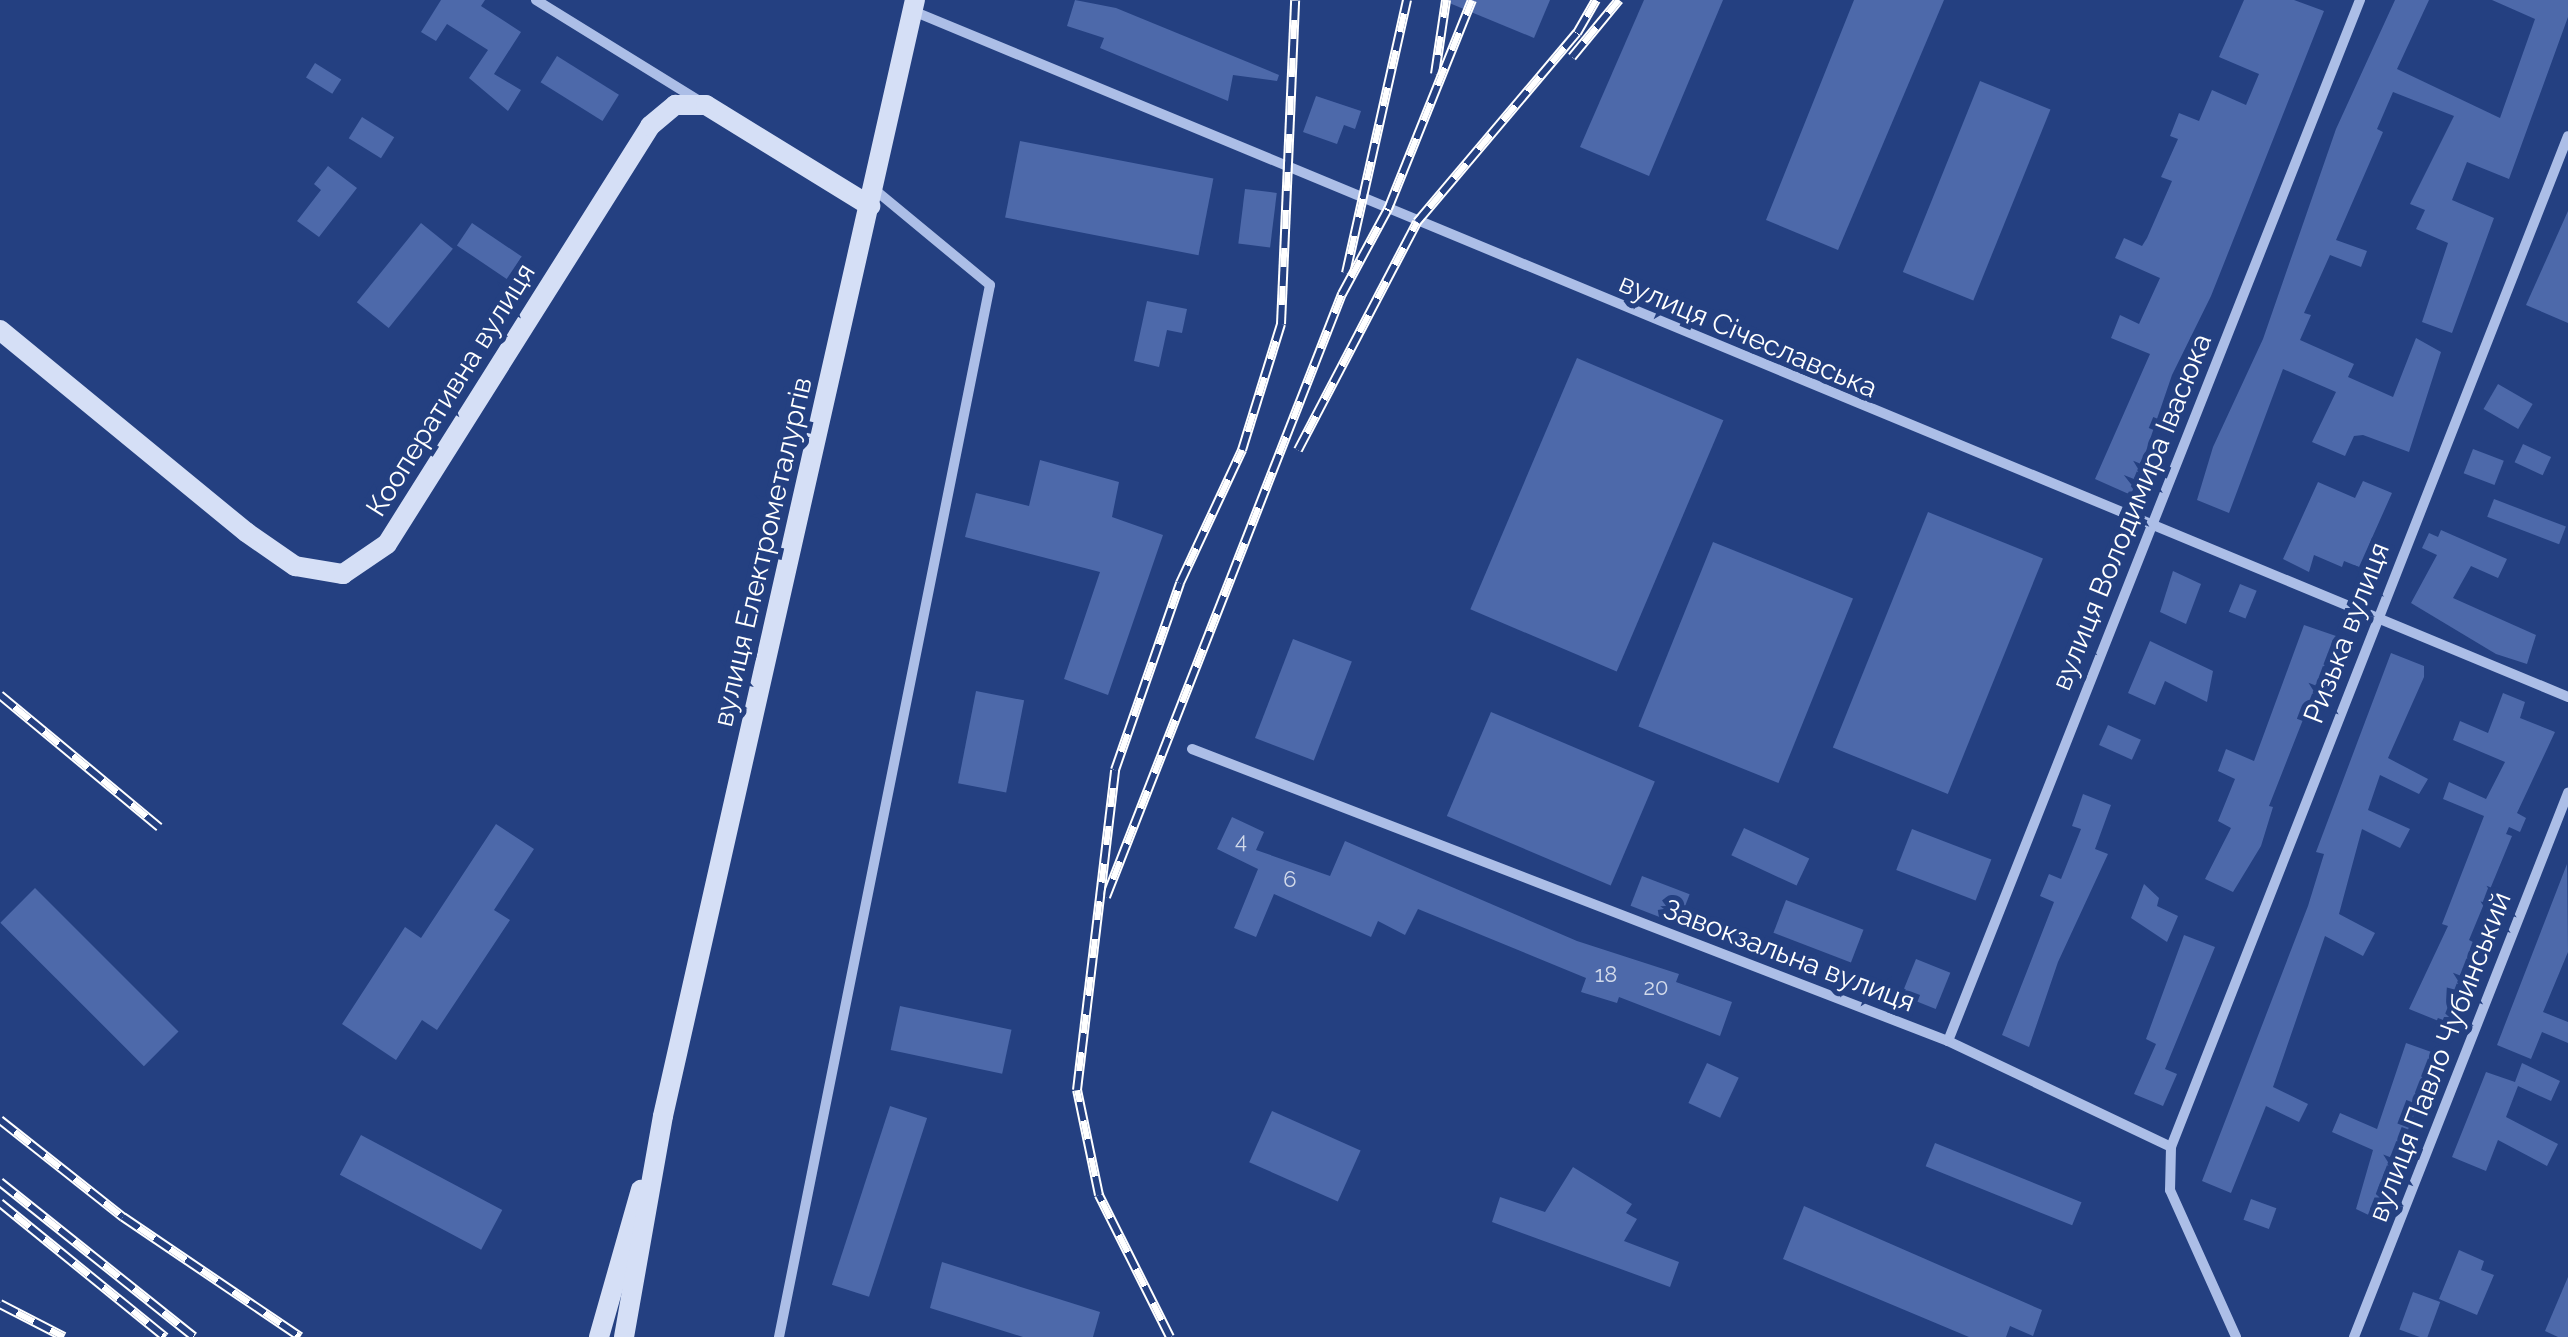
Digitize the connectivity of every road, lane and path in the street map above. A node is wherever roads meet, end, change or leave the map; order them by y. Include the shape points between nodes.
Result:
1 (536, 0) edge
2 (2360, 0) edge
3 (914, 6) edge
4 (706, 105) junction
5 (2568, 136) edge
6 (872, 198) junction
7 (0, 330) edge
8 (2149, 528) junction
9 (2375, 620) junction
10 (2568, 697) edge
11 (1192, 749) dead end
12 (2568, 793) edge
13 (1948, 1041) junction
14 (663, 1116) junction
15 (2172, 1147) junction
16 (601, 1327) edge
17 (626, 1329) edge
18 (779, 1337) edge
19 (2236, 1337) edge
20 (2354, 1337) edge

1 - 4 street
2 - 8 street, вулиця Володимира Івасюка
3 - 6 main road, вулиця Електрометалургів
3 - 8 street, вулиця Січеславська
4 - 6 main road
4 - 7 main road, Кооперативна вулиця via 675,105 650,126 387,544 343,574 295,566 246,532
5 - 9 street, Ризька вулиця
6 - 14 main road, вулиця Електрометалургів
6 - 18 street via 990,285
8 - 9 street, вулиця Січеславська
8 - 13 street, вулиця Володимира Івасюка
9 - 10 street, вулиця Січеславська
9 - 15 street, Ризька вулиця
11 - 13 street, Завокзальна вулиця
12 - 20 street, вулиця Павло Чубинський
13 - 15 street, Завокзальна вулиця
14 - 16 main road
14 - 17 main road
15 - 19 street via 2170,1190

